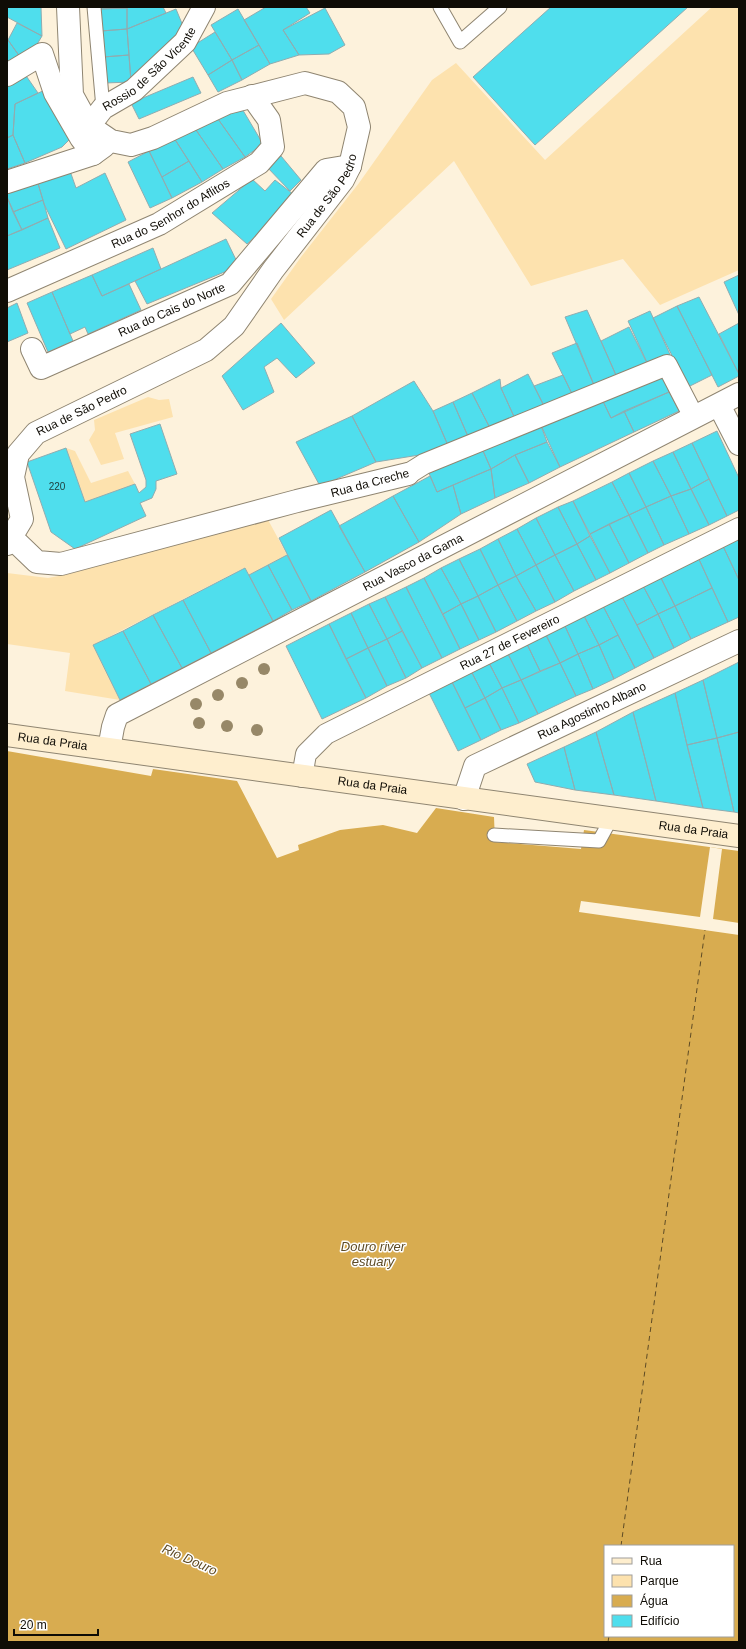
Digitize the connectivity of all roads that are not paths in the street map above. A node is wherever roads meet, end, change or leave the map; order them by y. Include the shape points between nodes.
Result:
1 (68, 7) edge
2 (94, 7) edge
3 (204, 7) edge
4 (440, 7) edge
5 (500, 7) edge
6 (7, 75) edge
7 (252, 96) junction
8 (103, 108) junction
9 (89, 126) junction
10 (111, 141) junction
11 (94, 154) junction
12 (350, 166) junction
13 (7, 182) edge
14 (7, 291) edge
15 (32, 349) dead end
16 (739, 394) edge
17 (719, 405) junction
18 (694, 417) junction
19 (739, 444) edge
20 (408, 474) joint
21 (10, 477) edge
22 (739, 528) edge
23 (9, 541) edge
24 (739, 641) edge
25 (7, 735) edge
26 (109, 748) junction
27 (302, 777) junction
28 (464, 799) junction
29 (611, 819) junction
30 (494, 835) dead end
31 (739, 836) edge

1 - 9 street, Rua de São Pedro via 72,95
2 - 8 lane
3 - 8 street, Rossio de São Vicente via 185,42 134,90
4 - 5 lane via 460,42
6 - 11 street via 42,54 55,93 81,138
7 - 10 street, Rua de São Pedro via 227,103 153,138 131,145
7 - 12 street, Rua de São Pedro via 305,83 338,92 354,107 359,127
7 - 14 street, Rua do Senhor do Aflitos via 269,120 273,147 259,163 159,224
8 - 9 street, Rossio de São Vicente
9 - 10 street, Rua de São Pedro
10 - 11 street
11 - 13 street
12 - 15 street, Rua do Cais do Norte via 326,170 230,284 41,368
12 - 21 street, Rua de São Pedro via 343,180 273,270 234,326 206,350 36,434 18,454
16 - 17 street, Rua Vasco da Gama
17 - 18 street, Rua Vasco da Gama
17 - 19 street
18 - 20 street, Rua da Creche via 667,365 424,464
18 - 26 street, Rua Vasco da Gama via 117,715
20 - 23 street, Rua da Creche via 61,564 37,562
21 - 23 street, Rua de São Pedro via 22,519
22 - 27 street, Rua 27 de Fevereiro via 326,734 306,754
24 - 28 street, Rua Agostinho Albano via 475,766
25 - 26 main road, Rua da Praia
26 - 27 main road, Rua da Praia
27 - 28 main road, Rua da Praia
28 - 29 main road, Rua da Praia
29 - 30 lane via 598,842
29 - 31 main road, Rua da Praia

